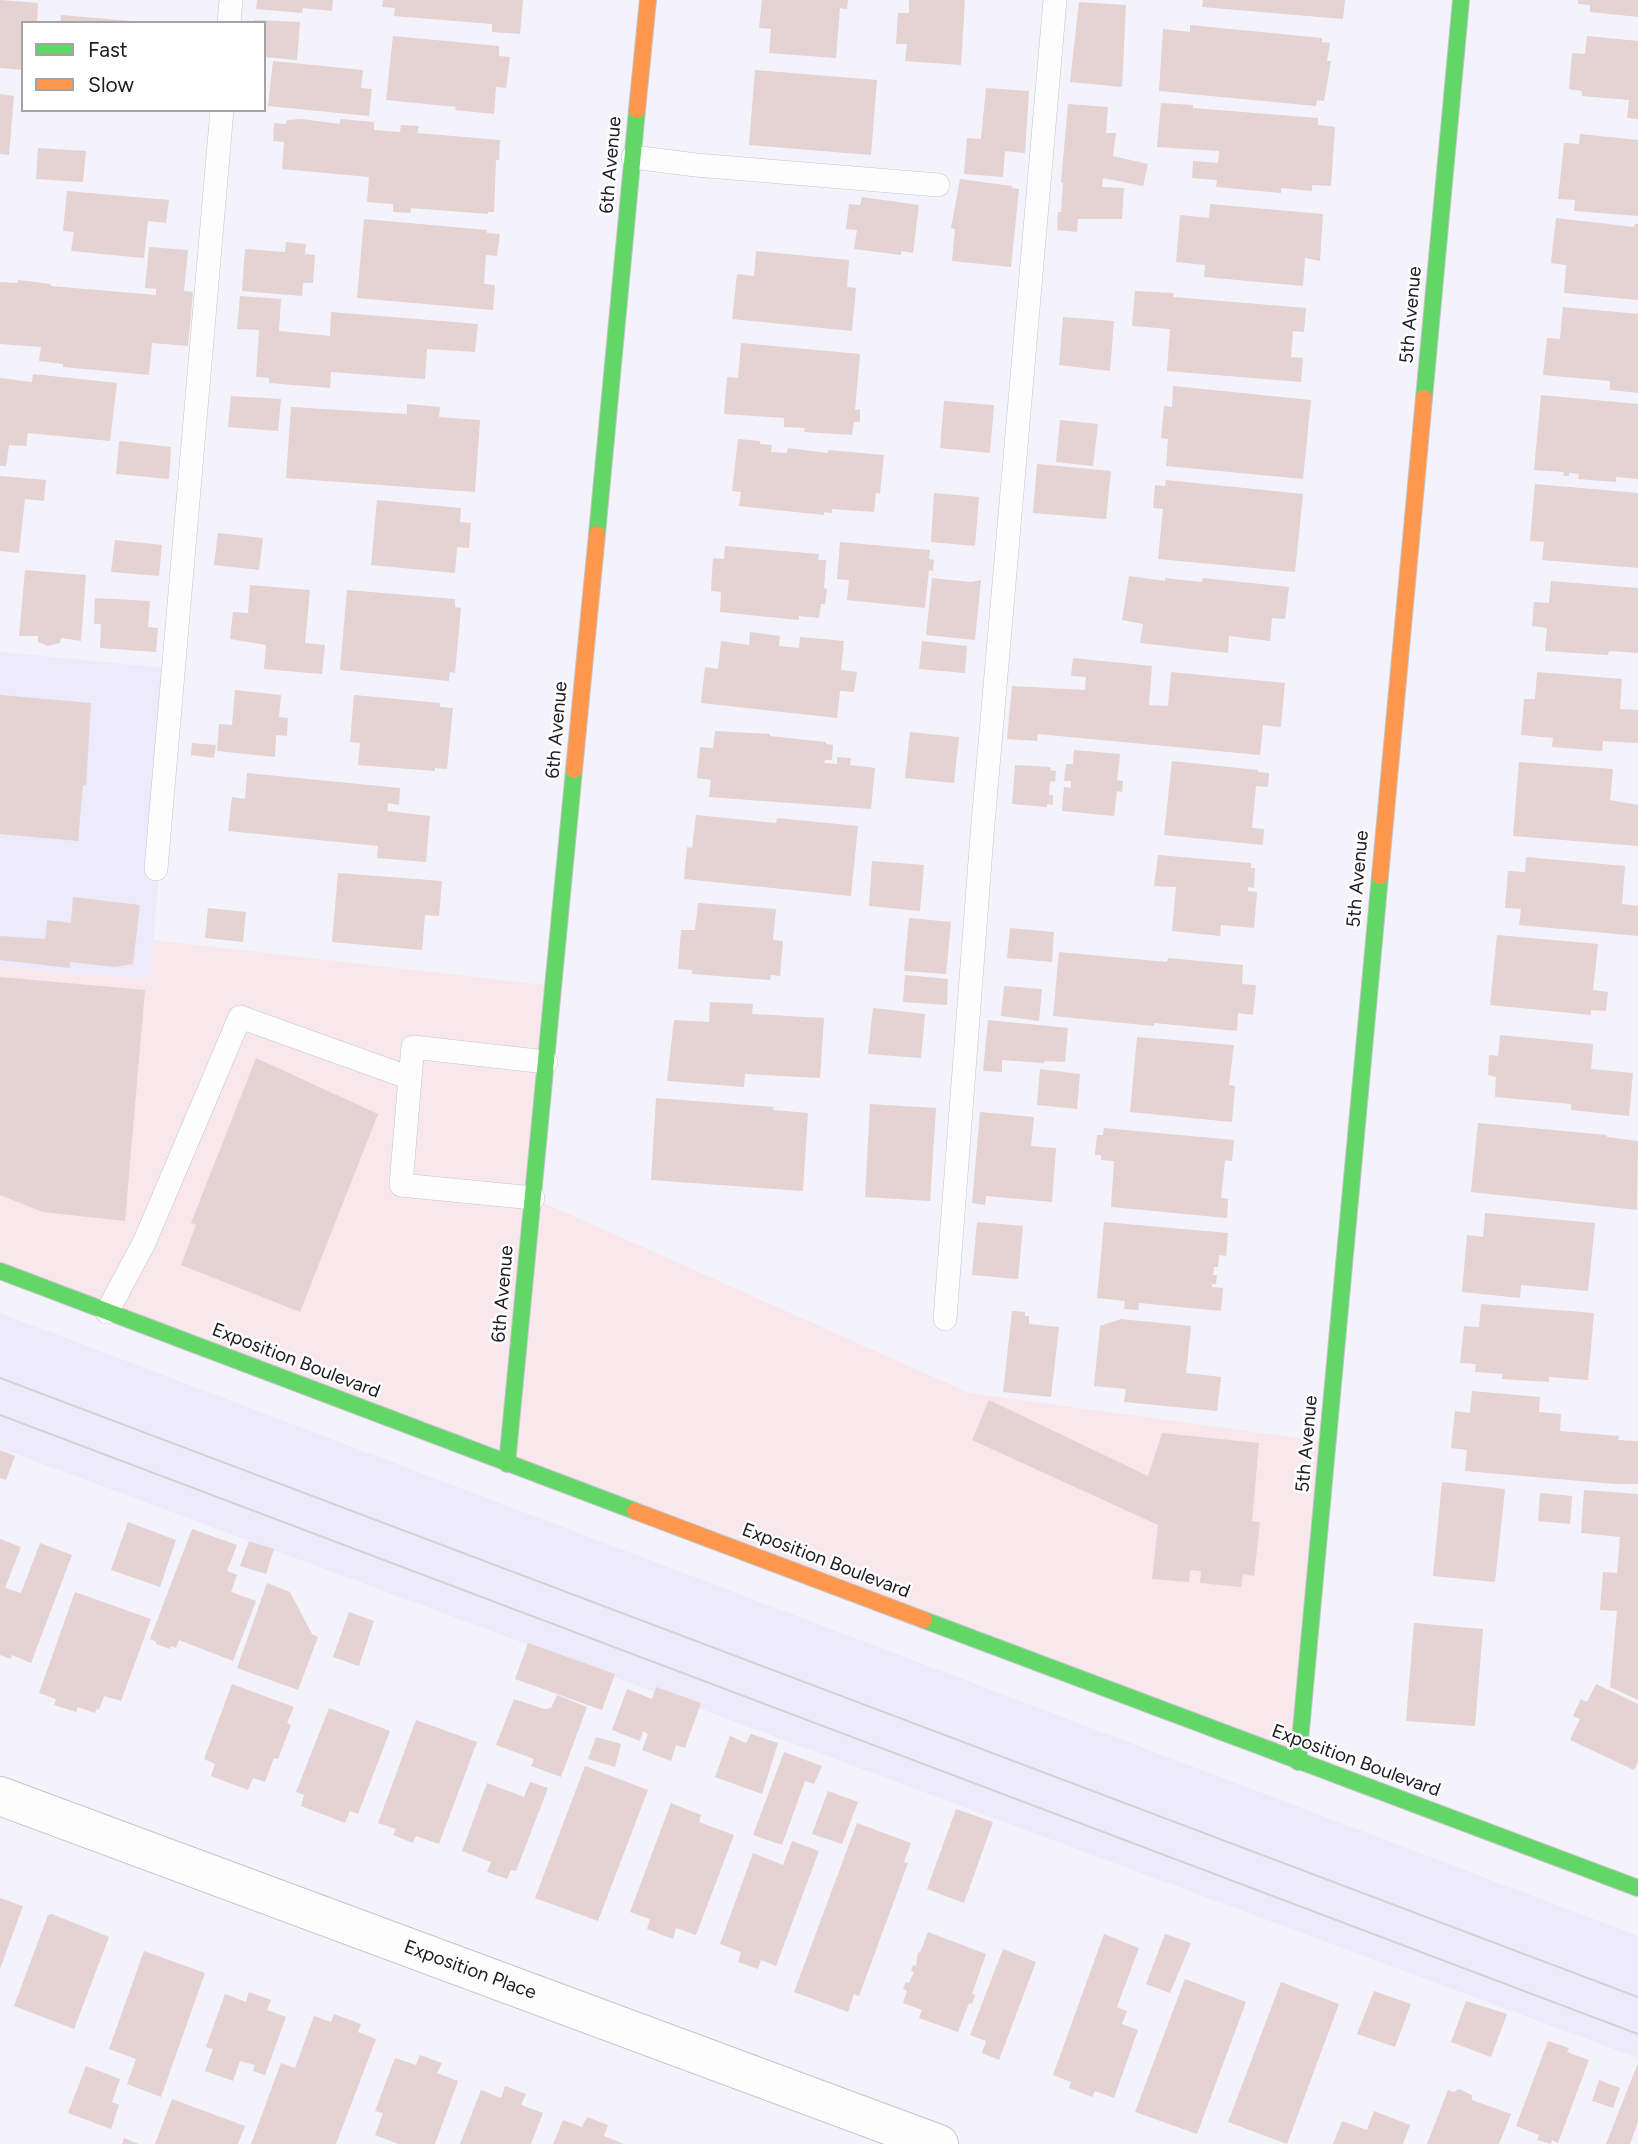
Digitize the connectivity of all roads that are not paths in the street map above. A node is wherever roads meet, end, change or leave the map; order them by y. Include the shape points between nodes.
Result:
1 (232, 0) edge
2 (648, 0) edge
3 (1055, 0) edge
4 (1461, 0) edge
5 (229, 21) edge
6 (222, 112) edge
7 (633, 157) junction
8 (939, 185) dead end
9 (156, 869) dead end
10 (546, 1062) junction
11 (410, 1078) junction
12 (533, 1198) junction
13 (0, 1271) edge
14 (107, 1312) junction
15 (945, 1319) dead end
16 (507, 1464) junction
17 (1298, 1762) junction
18 (0, 1796) edge
19 (1638, 1888) edge
20 (939, 2144) edge

1 - 5 lane
2 - 7 street, 6th Avenue
3 - 15 lane
4 - 17 street, 5th Avenue
6 - 9 lane
7 - 8 lane
7 - 10 street, 6th Avenue
10 - 11 lane via 413,1047
10 - 12 street, 6th Avenue
11 - 12 lane via 401,1185
11 - 14 lane via 240,1017 144,1243
12 - 16 street, 6th Avenue
13 - 14 street, Exposition Boulevard
14 - 16 street, Exposition Boulevard
16 - 17 street, Exposition Boulevard
17 - 19 street, Exposition Boulevard
18 - 20 street, Exposition Place

